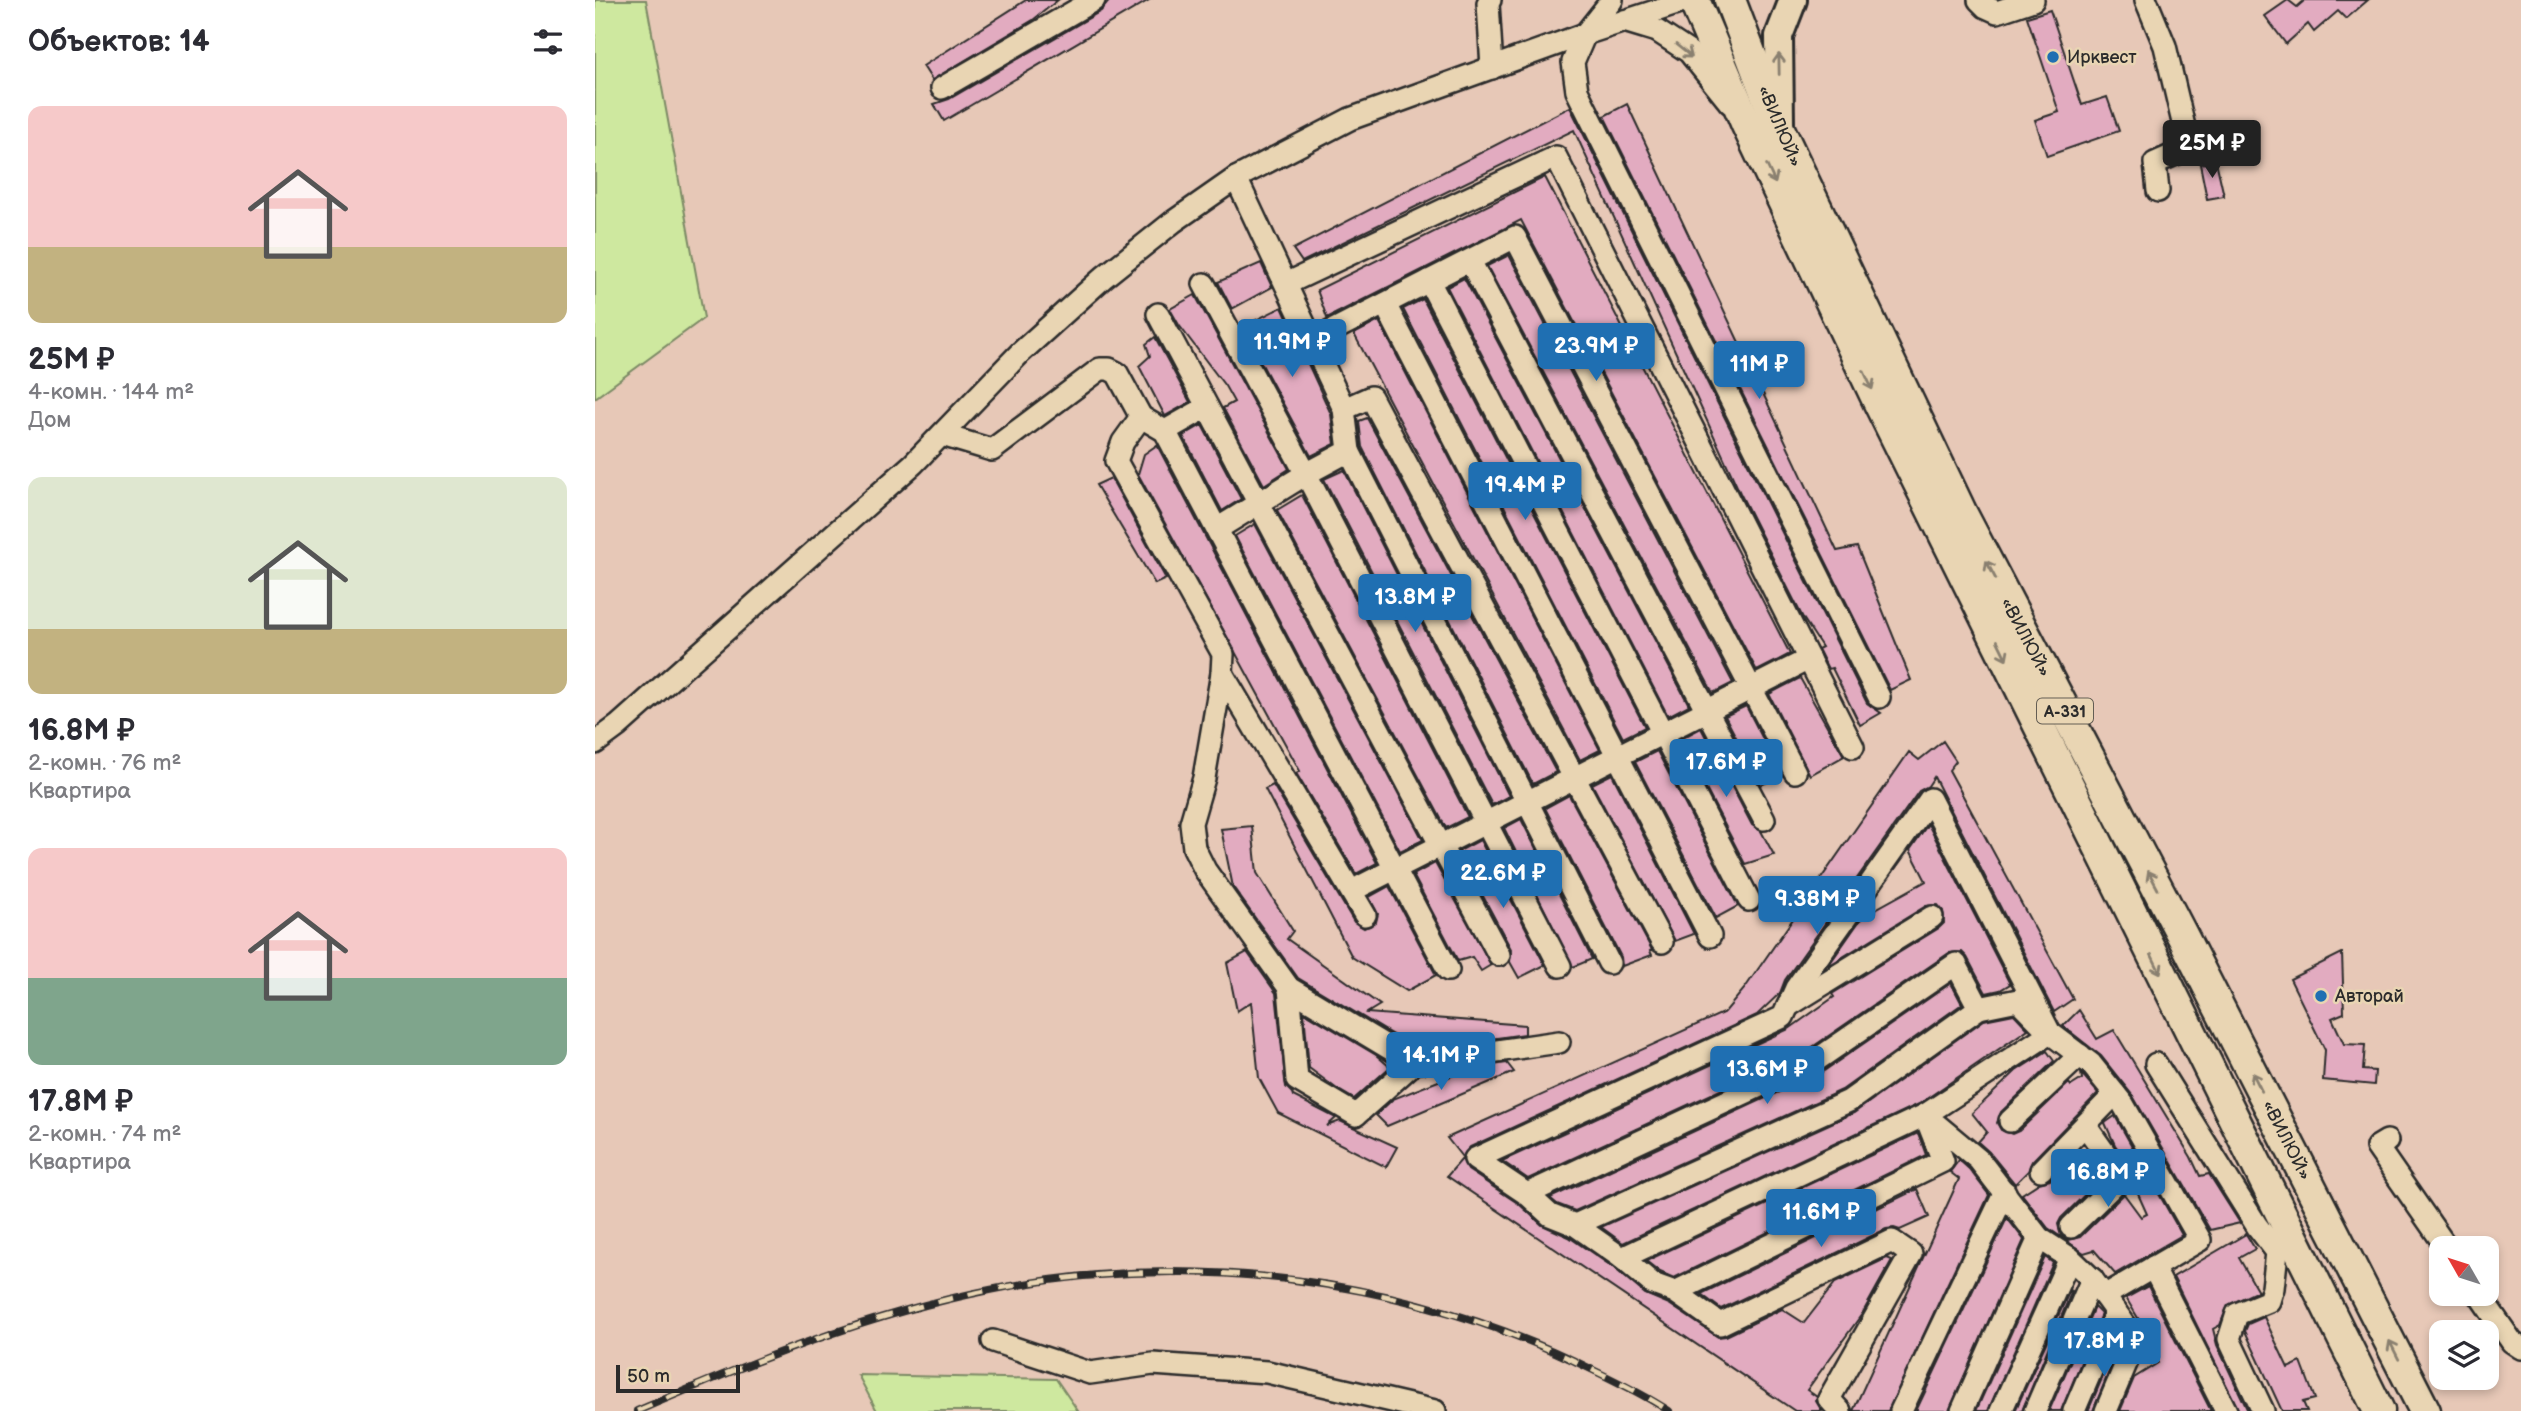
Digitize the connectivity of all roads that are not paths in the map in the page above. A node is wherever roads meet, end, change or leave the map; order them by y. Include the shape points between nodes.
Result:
1 (1082, 0) edge
2 (1094, 0) edge
3 (1490, 0) edge
4 (1612, 0) edge
5 (1691, 0) edge
6 (1730, 0) edge
7 (1794, 0) edge
8 (1979, 0) edge
9 (2033, 0) edge
10 (2146, 0) edge
11 (1067, 16) junction
12 (1624, 21) junction
13 (1585, 34) junction
14 (1492, 68) junction
15 (942, 88) dead end
16 (1746, 123) junction
17 (1780, 131) junction
18 (1236, 178) junction
19 (2158, 191) dead end
20 (1470, 261) junction
21 (1429, 281) junction
22 (1203, 284) dead end
23 (1286, 284) junction
24 (1385, 304) junction
25 (1158, 314) dead end
26 (1313, 341) junction
27 (1207, 407) junction
28 (1344, 409) junction
29 (1141, 417) junction
30 (1165, 431) junction
31 (941, 435) junction
32 (1349, 451) junction
33 (1306, 474) junction
34 (1258, 503) junction
35 (1217, 529) junction
36 (1809, 659) junction
37 (1222, 673) junction
38 (1751, 689) junction
39 (1879, 697) dead end
40 (1707, 711) junction
41 (1663, 733) junction
42 (595, 743) edge
43 (1853, 747) dead end
44 (1618, 756) junction
45 (1795, 772) dead end
46 (1574, 778) junction
47 (1527, 802) junction
48 (1764, 819) dead end
49 (1486, 823) junction
50 (1441, 845) junction
51 (1395, 869) junction
52 (1361, 886) dead end
53 (1749, 900) dead end
54 (1365, 915) dead end
55 (1932, 917) dead end
56 (1710, 936) dead end
57 (1662, 942) dead end
58 (1499, 955) dead end
59 (1609, 963) dead end
60 (1560, 966) dead end
61 (1448, 970) dead end
62 (1289, 988) junction
63 (1788, 1006) junction
64 (1979, 1008) junction
65 (2050, 1033) junction
66 (1559, 1042) dead end
67 (2080, 1055) junction
68 (1413, 1063) junction
69 (2156, 1064) dead end
70 (2115, 1094) junction
71 (1925, 1115) junction
72 (2010, 1121) dead end
73 (2085, 1125) junction
74 (2387, 1141) dead end
75 (2041, 1171) dead end
76 (2005, 1192) junction
77 (1527, 1194) junction
78 (1575, 1225) junction
79 (2071, 1227) dead end
80 (2439, 1236) edge
81 (2039, 1238) junction
82 (2286, 1247) junction
83 (1622, 1258) junction
84 (2070, 1258) junction
85 (2153, 1267) junction
86 (1675, 1292) junction
87 (2104, 1296) junction
88 (2487, 1306) edge
89 (993, 1341) dead end
90 (2521, 1348) edge
91 (1435, 1411) edge
92 (1840, 1411) edge
93 (1901, 1411) edge
94 (1962, 1411) edge
95 (2001, 1411) edge
96 (2035, 1411) edge
97 (2074, 1411) edge
98 (2106, 1411) edge
99 (2226, 1411) edge
100 (2263, 1411) edge
101 (2379, 1411) edge
102 (2425, 1411) edge

1 - 11 street
2 - 11 street
3 - 14 street
4 - 13 street
5 - 12 street
5 - 16 highway, «ВИЛЮЙ» / А-331
6 - 17 highway, «ВИЛЮЙ» / А-331
17 -> 7 main road via 1779,36
8 - 9 street via 1997,12
10 - 19 street via 2165,46 2189,148 2155,163
11 - 15 street
12 - 13 street
12 -> 16 street via 1657,32 1689,52
13 - 14 street
13 - 39 street via 1573,62 1577,90
14 - 18 street via 1350,119
16 -> 82 highway, «ВИЛЮЙ» / А-331
102 -> 17 highway, «ВИЛЮЙ» / А-331 via 1962,514
18 - 23 street
18 - 31 street via 1104,277 1020,353
20 - 21 street
20 - 38 street via 1515,237
20 - 40 street
21 - 24 street
21 - 41 street
22 - 33 street
23 - 26 street
23 - 36 street via 1556,157
24 - 26 street
24 - 44 street
25 - 27 street
26 - 28 street
27 - 30 street
27 - 34 street
28 - 32 street
28 - 46 street via 1371,397
29 - 30 street
29 - 31 street via 1117,373 1100,369 992,450
29 - 37 street via 1116,461 1223,654
30 - 35 street
31 - 42 street
32 - 33 street
32 - 47 street
33 - 34 street
33 - 49 street
34 - 35 street
34 - 50 street
35 - 51 street
36 - 38 street
36 - 43 street
37 - 54 street
37 - 62 street via 1205,778 1191,823 1193,848
38 - 40 street
38 - 45 street
40 - 41 street
40 - 48 street
41 - 44 street
41 - 53 street
44 - 46 street
44 - 56 street
46 - 47 street
46 - 57 street
47 - 49 street
47 - 59 street
49 - 50 street
49 - 60 street
50 - 51 street
50 - 58 street
51 - 52 street
51 - 61 street
55 - 63 street
62 - 68 street
62 - 68 street via 1297,1080 1356,1115
63 - 65 street via 1796,988 1930,799
63 - 77 street via 1783,1017 1475,1159
64 - 65 street via 2018,1000
64 - 77 street via 1956,964 1818,1059
64 - 78 street via 1849,1101
65 - 67 street
65 - 71 street
66 - 68 street
67 - 70 street
67 - 72 street
69 - 82 street via 2257,1226
70 - 73 street
70 - 85 street via 2200,1240
71 - 76 street via 1979,1160
71 - 83 street
71 - 86 street via 1943,1161
73 - 75 street
73 - 79 street via 2122,1177
74 - 80 street via 2377,1147
76 - 81 street
76 - 93 street
77 - 78 street via 1550,1215
78 - 83 street
81 - 84 street
81 - 94 street
82 - 100 street via 2269,1301 2237,1314 2229,1339
82 - 101 highway, «ВИЛЮЙ» / А-331
83 - 86 street via 1653,1284
84 - 87 street
84 - 95 street
85 - 87 street
85 - 99 street
86 - 92 street via 1720,1324 1892,1241 1911,1254 1829,1399
87 - 96 street
87 - 97 street
87 - 98 street via 2136,1340
88 - 90 street
89 - 91 street via 1090,1373 1153,1364 1267,1372

